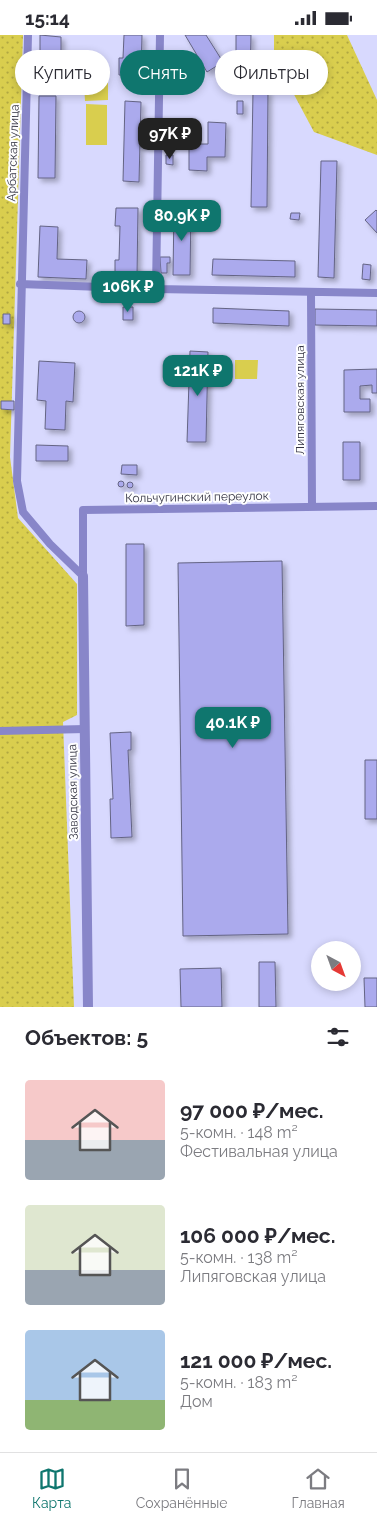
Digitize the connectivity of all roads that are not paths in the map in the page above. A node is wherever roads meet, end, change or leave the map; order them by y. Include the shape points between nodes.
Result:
1 (28, 35) edge
2 (160, 35) edge
3 (20, 284) junction
4 (156, 289) junction
5 (311, 292) junction
6 (377, 293) edge
7 (312, 507) junction
8 (377, 507) edge
9 (84, 576) junction
10 (85, 729) junction
11 (0, 731) edge
12 (88, 1007) edge

1 - 3 street, Арбатская улица
2 - 4 street
3 - 4 street
3 - 9 street, Арбатская улица via 17,481 23,512
4 - 5 street
5 - 6 street
5 - 7 street, Липяговская улица
7 - 8 street, Кольчугинский переулок
7 - 9 street, Кольчугинский переулок via 83,510
9 - 10 street, Заводская улица
10 - 11 street
10 - 12 street, Заводская улица

